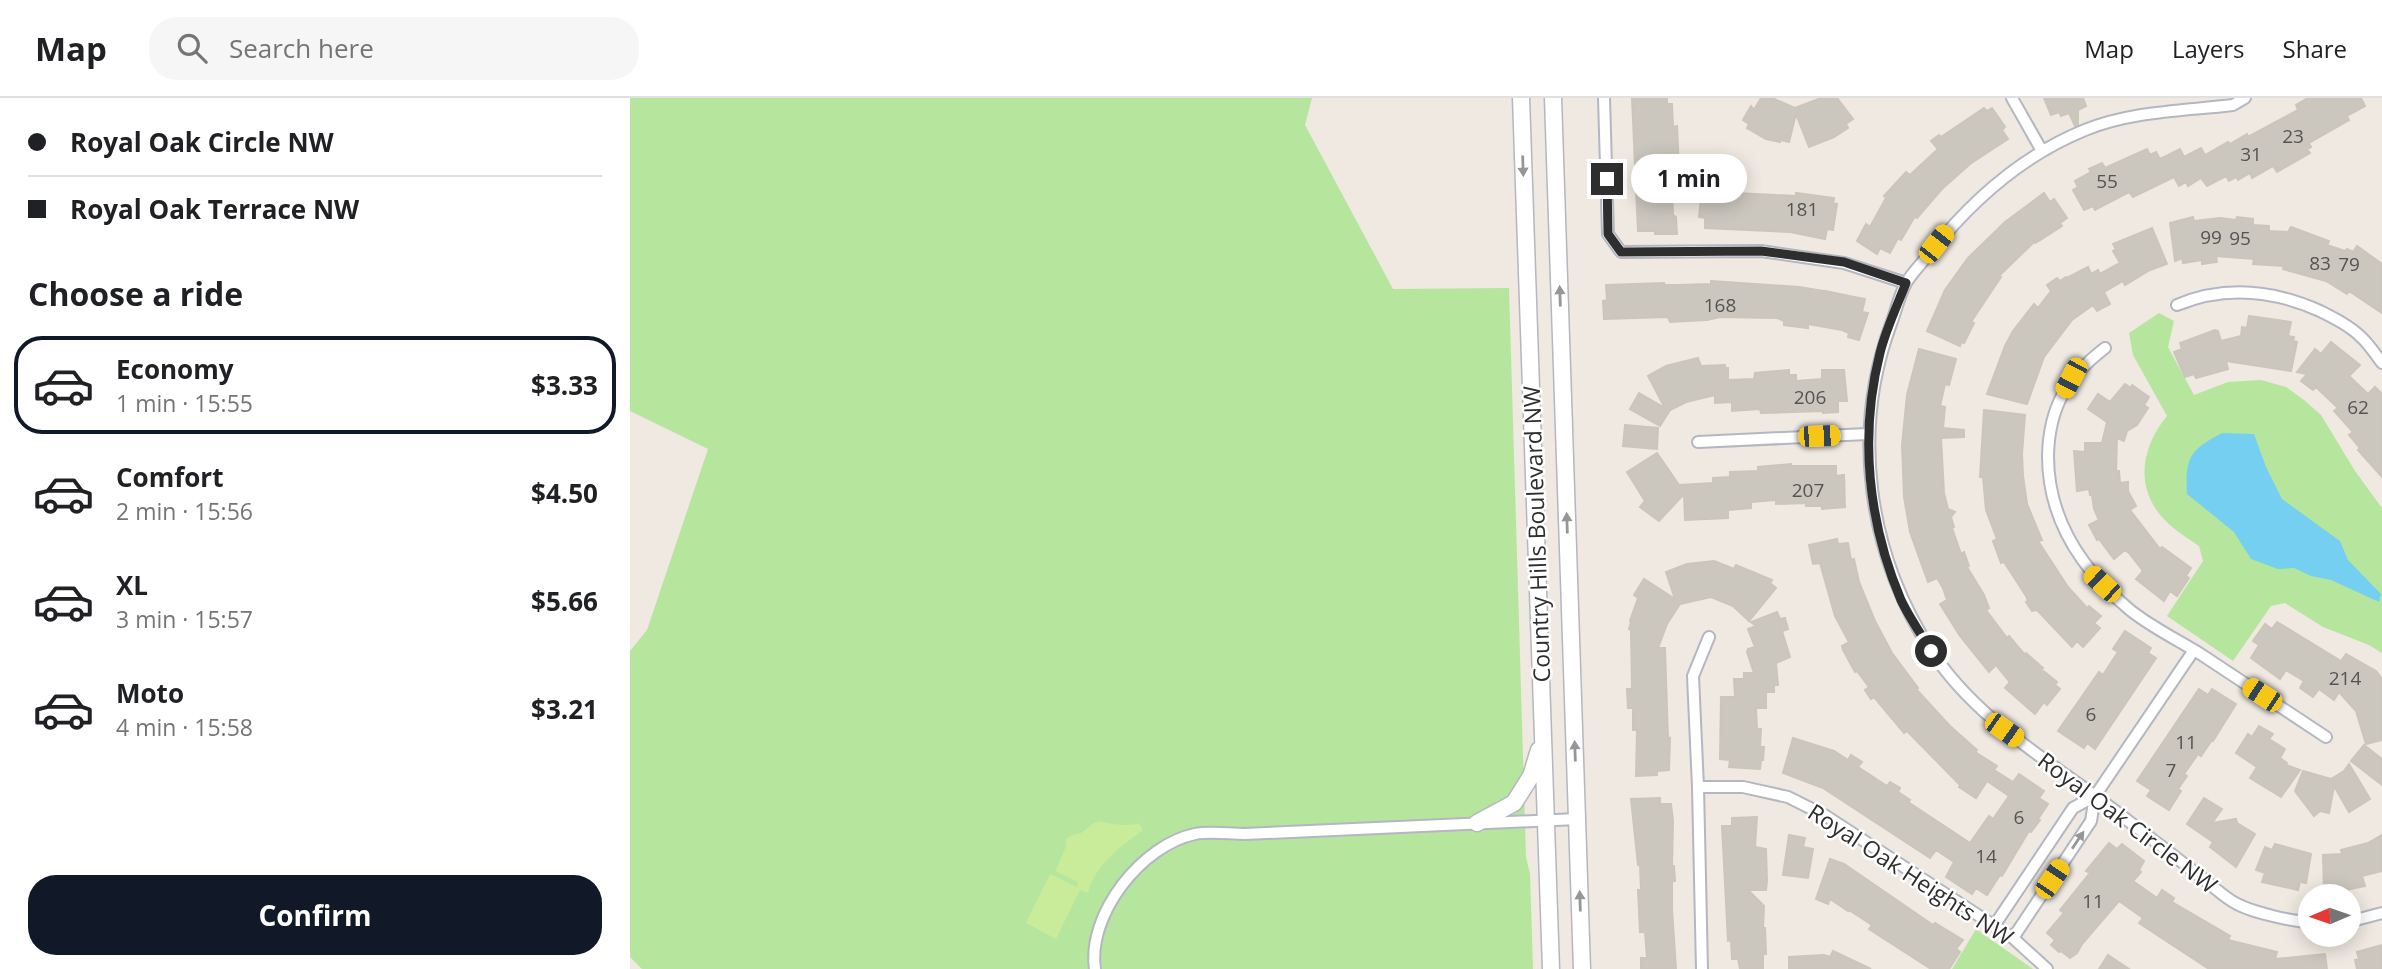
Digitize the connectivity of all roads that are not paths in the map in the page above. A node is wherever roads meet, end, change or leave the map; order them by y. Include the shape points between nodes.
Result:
1 (1521, 98) edge
2 (1553, 98) edge
3 (1604, 98) edge
4 (2012, 98) edge
5 (2245, 98) edge
6 (2231, 101) edge
7 (2042, 151) junction
8 (1906, 283) junction
9 (2177, 305) dead end
10 (2105, 348) dead end
11 (2382, 363) edge
12 (1867, 434) junction
13 (1699, 442) dead end
14 (1709, 637) dead end
15 (2194, 650) junction
16 (2326, 737) dead end
17 (1543, 738) junction
18 (1698, 787) junction
19 (2095, 796) junction
20 (1577, 819) junction
21 (1546, 820) junction
22 (1477, 823) junction
23 (2382, 913) edge
24 (2361, 919) edge
25 (2298, 922) edge
26 (1994, 926) junction
27 (2012, 938) junction
28 (1095, 969) edge
29 (1551, 969) edge
30 (1582, 969) edge
31 (1702, 969) edge
32 (2047, 969) edge

1 -> 17 main road, Country Hills Boulevard NW
20 -> 2 main road, Country Hills Boulevard NW
3 - 8 street via 1608,234 1621,252 1761,251 1844,262
4 - 7 street
5 - 6 street, Royal Oak Circle NW
6 - 7 street, Royal Oak Circle NW via 2139,114 2086,130
7 - 8 street, Royal Oak Circle NW via 1987,189
8 - 12 street, Royal Oak Circle NW via 1880,353
9 - 11 street via 2214,292 2271,294 2335,318 2361,336
10 - 15 street via 2071,378 2048,433 2048,478 2059,516 2088,570 2131,611
12 - 13 street
12 - 19 street, Royal Oak Circle NW via 1871,498 1884,553 1902,602 1931,651 1966,696 2004,730
14 - 18 street via 1693,676
15 - 16 street
15 - 19 street
17 - 21 main road, Country Hills Boulevard NW
17 - 22 main road via 1531,775 1514,803
18 - 26 street, Royal Oak Heights NW via 1743,787 1788,797 1826,816
18 - 31 street
19 - 25 street, Royal Oak Circle NW via 2238,905
19 - 26 street via 2073,808
27 -> 19 street via 2091,821
20 - 21 street
30 -> 20 main road, Country Hills Boulevard NW
21 - 22 street
21 - 29 main road, Country Hills Boulevard NW
22 - 28 street via 1195,834 1160,848 1114,894 1101,925
23 - 24 street
26 - 27 street, Royal Oak Heights NW
27 - 32 street, Royal Oak Heights NW

